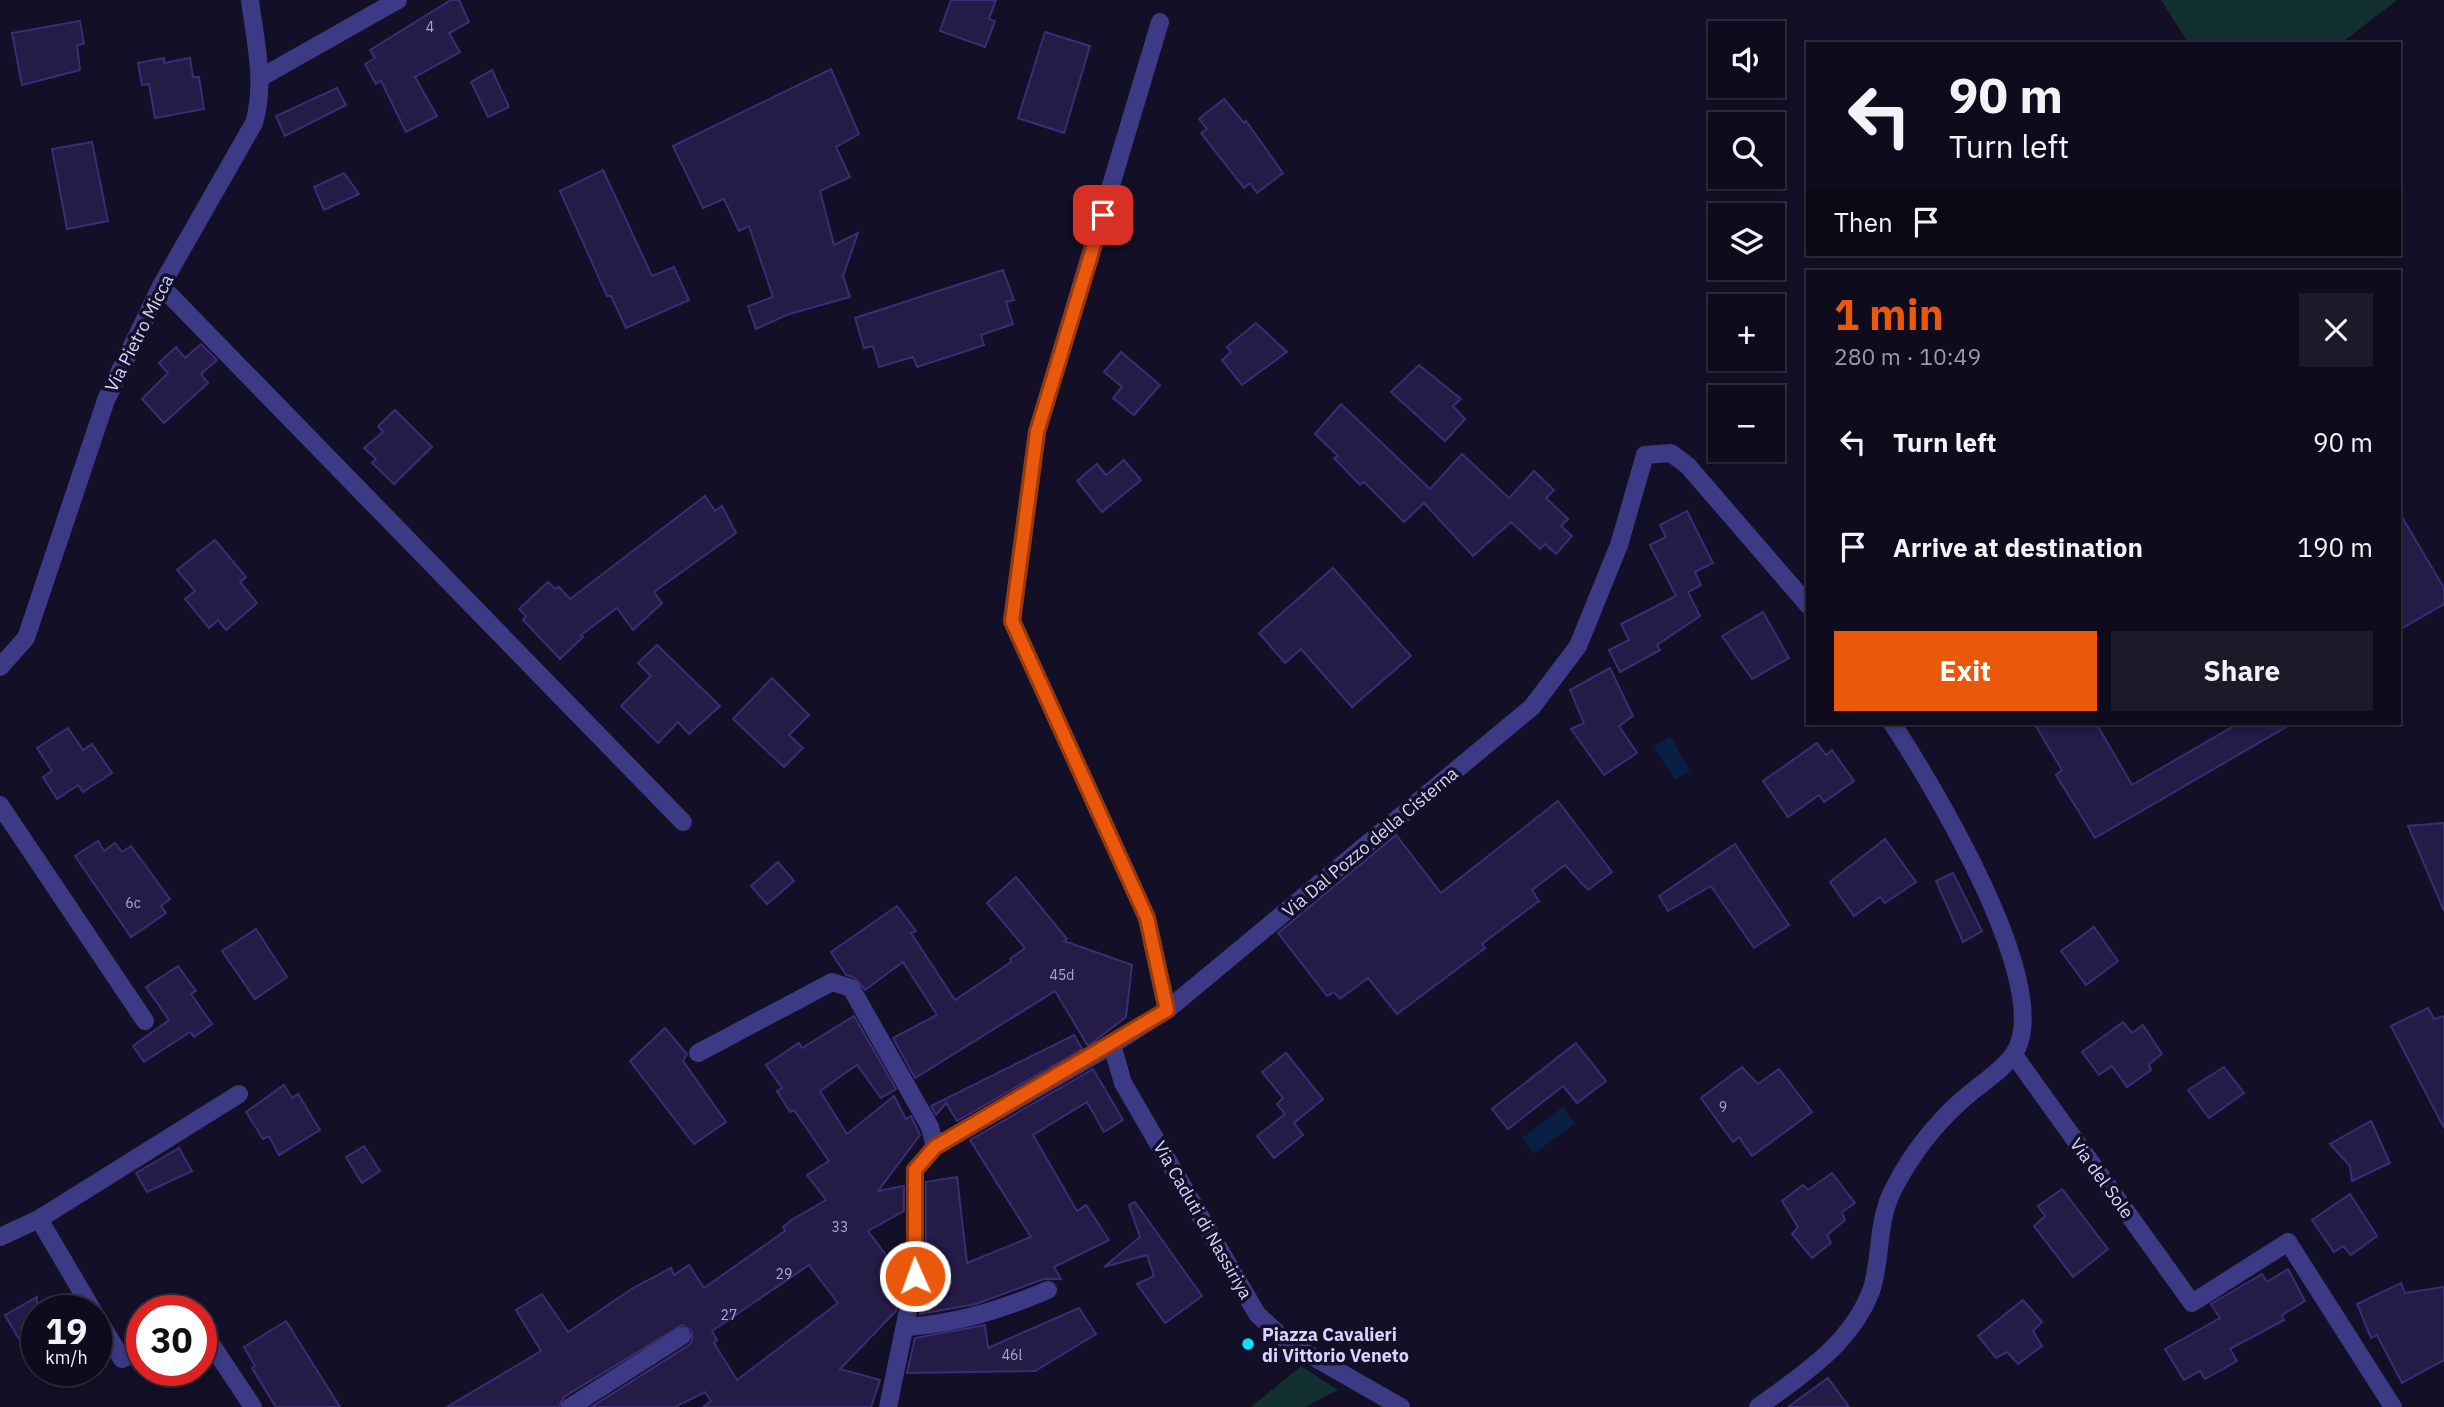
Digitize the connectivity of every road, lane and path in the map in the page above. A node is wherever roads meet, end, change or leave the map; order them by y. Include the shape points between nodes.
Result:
1 (250, 0) edge
2 (398, 0) edge
3 (1160, 22) dead end
4 (260, 78) junction
5 (161, 286) junction
6 (1806, 604) edge
7 (0, 667) edge
8 (1893, 725) edge
9 (0, 805) edge
10 (682, 822) dead end
11 (1167, 1010) junction
12 (145, 1021) dead end
13 (1112, 1045) junction
14 (698, 1053) dead end
15 (2014, 1055) junction
16 (239, 1094) dead end
17 (935, 1147) junction
18 (39, 1219) junction
19 (0, 1237) edge
20 (1048, 1290) dead end
21 (84, 1295) edge
22 (907, 1327) junction
23 (682, 1336) dead end
24 (112, 1342) edge
25 (217, 1353) edge
26 (126, 1357) edge
27 (253, 1407) edge
28 (570, 1407) edge
29 (888, 1407) edge
30 (1401, 1407) edge
31 (1758, 1407) edge
32 (2393, 1407) edge

1 - 4 street, Via Pietro Micca
2 - 4 street
3 - 11 street via 1037,432 1012,621 1147,918
4 - 5 street, Via Pietro Micca via 254,123
5 - 7 street, Via Pietro Micca via 106,400 26,638
5 - 10 street
6 - 11 street, Via Dal Pozzo della Cisterna via 1688,466 1671,453 1645,455 1619,545 1578,646 1532,707
8 - 15 street via 1965,845 2004,938 2023,998 2023,1031
9 - 12 street
11 - 13 street, Via Dal Pozzo della Cisterna
13 - 17 street, Via Dal Pozzo della Cisterna
13 - 30 street, Via Caduti di Nassiriya via 1123,1083 1257,1314 1287,1342
14 - 17 street via 832,982 851,988 930,1127
15 - 31 street via 1960,1101 1907,1163 1889,1197 1871,1290 1856,1321 1828,1355
15 - 32 street, Via del Sole via 2192,1303 2288,1242
16 - 18 street
17 - 22 street, Via Dal Pozzo della Cisterna via 915,1170 915,1276
18 - 19 street
18 - 21 street
20 - 22 street via 1004,1309 946,1324
22 - 29 street, Via Dal Pozzo della Cisterna
23 - 28 street
24 - 26 street via 122,1359
25 - 27 street

